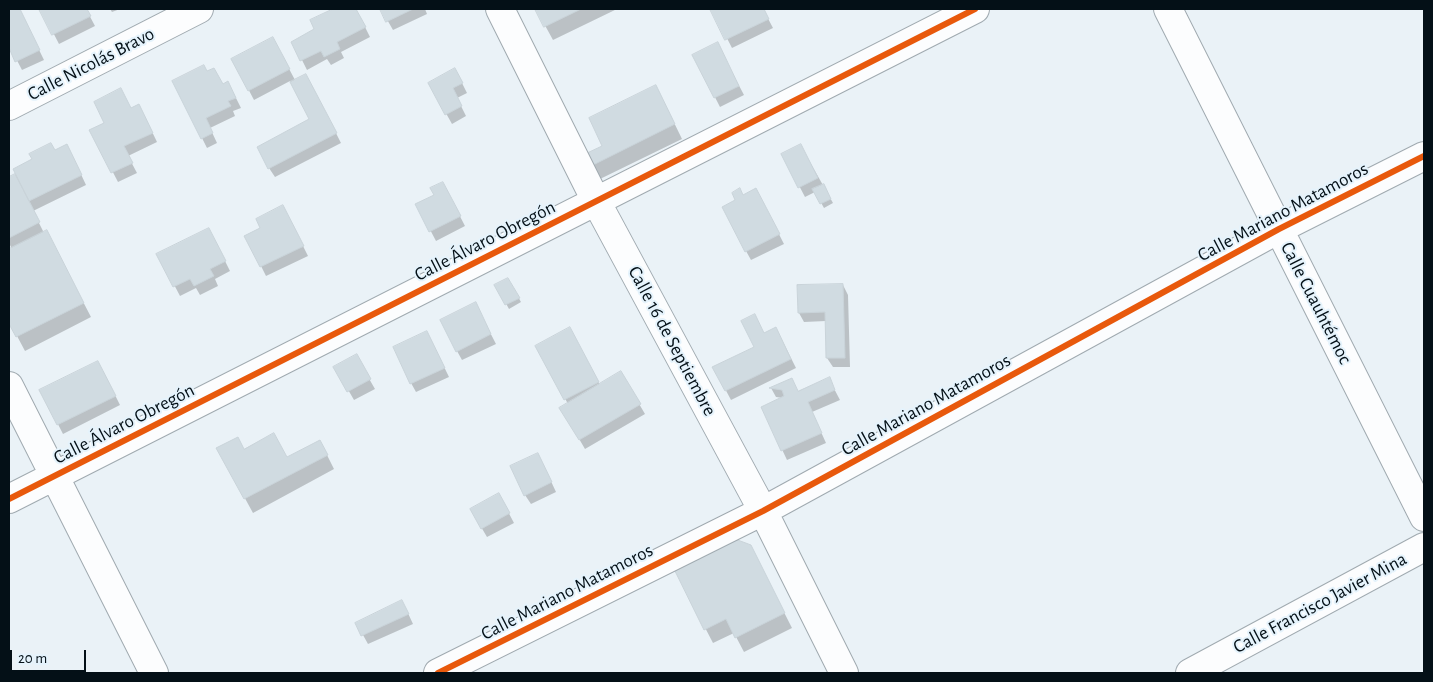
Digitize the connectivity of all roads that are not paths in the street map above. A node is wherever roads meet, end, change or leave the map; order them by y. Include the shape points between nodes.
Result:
1 (199, 9) edge
2 (500, 9) edge
3 (975, 9) edge
4 (1168, 9) edge
5 (9, 106) edge
6 (1424, 156) edge
7 (596, 201) junction
8 (1279, 229) junction
9 (9, 386) edge
10 (55, 476) junction
11 (9, 499) edge
12 (763, 511) junction
13 (1424, 517) edge
14 (1424, 547) edge
15 (154, 673) edge
16 (438, 673) edge
17 (844, 673) edge
18 (1190, 673) edge

1 - 5 street, Calle Nicolás Bravo
2 - 7 street, Calle 16 de Septiembre
3 - 7 street, Calle Álvaro Obregón
4 - 8 street, Calle Cuauhtémoc
6 - 8 street, Calle Mariano Matamoros
7 - 10 street, Calle Álvaro Obregón
7 - 12 street, Calle 16 de Septiembre
8 - 12 street, Calle Mariano Matamoros
8 - 13 street, Calle Cuauhtémoc
9 - 10 street
10 - 11 street, Calle Álvaro Obregón
10 - 15 street
12 - 16 street, Calle Mariano Matamoros
12 - 17 street, Calle 16 de Septiembre
14 - 18 street, Calle Francisco Javier Mina

